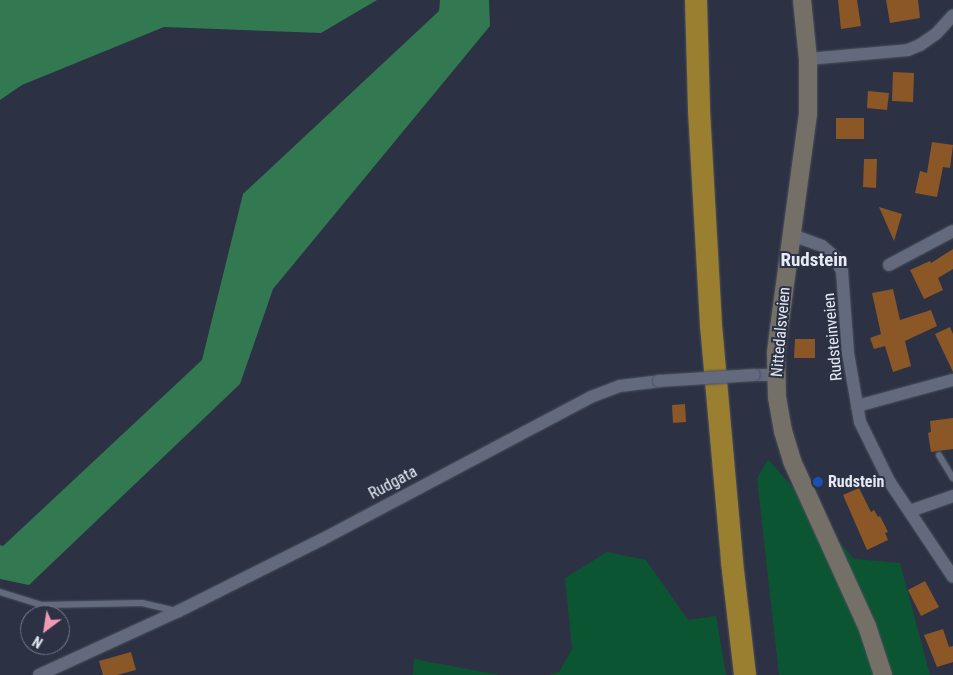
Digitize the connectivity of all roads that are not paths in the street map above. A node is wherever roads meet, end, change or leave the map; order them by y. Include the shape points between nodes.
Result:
1 (696, 0) edge
2 (709, 0) edge
3 (802, 0) edge
4 (953, 16) edge
5 (808, 58) junction
6 (953, 230) edge
7 (792, 235) junction
8 (889, 265) dead end
9 (776, 375) junction
10 (953, 380) edge
11 (857, 406) junction
12 (939, 455) dead end
13 (953, 478) edge
14 (953, 496) edge
15 (910, 511) junction
16 (953, 578) edge
17 (0, 592) edge
18 (178, 611) junction
19 (39, 675) edge
20 (745, 675) edge
21 (759, 675) edge
22 (883, 675) edge

1 - 20 highway via 711,325
2 - 21 highway via 712,109 730,403
3 - 5 main road, Nittedalsveien
4 - 5 street via 936,34 908,50
5 - 7 main road, Nittedalsveien via 808,114
6 - 8 street
7 - 9 main road, Nittedalsveien
7 - 11 street, Rudsteinveien via 830,251 842,271 848,354
9 - 18 street, Rudgata, bridge via 659,381 620,386 591,397
9 - 22 main road, Nittedalsveien via 780,414 792,461 867,626
10 - 11 street
11 - 15 street, Rudsteinveien via 860,422 876,456
12 - 13 lane
14 - 15 street
15 - 16 street, Rudsteinveien
17 - 18 lane via 42,605 142,603
18 - 19 street, Rudgata

